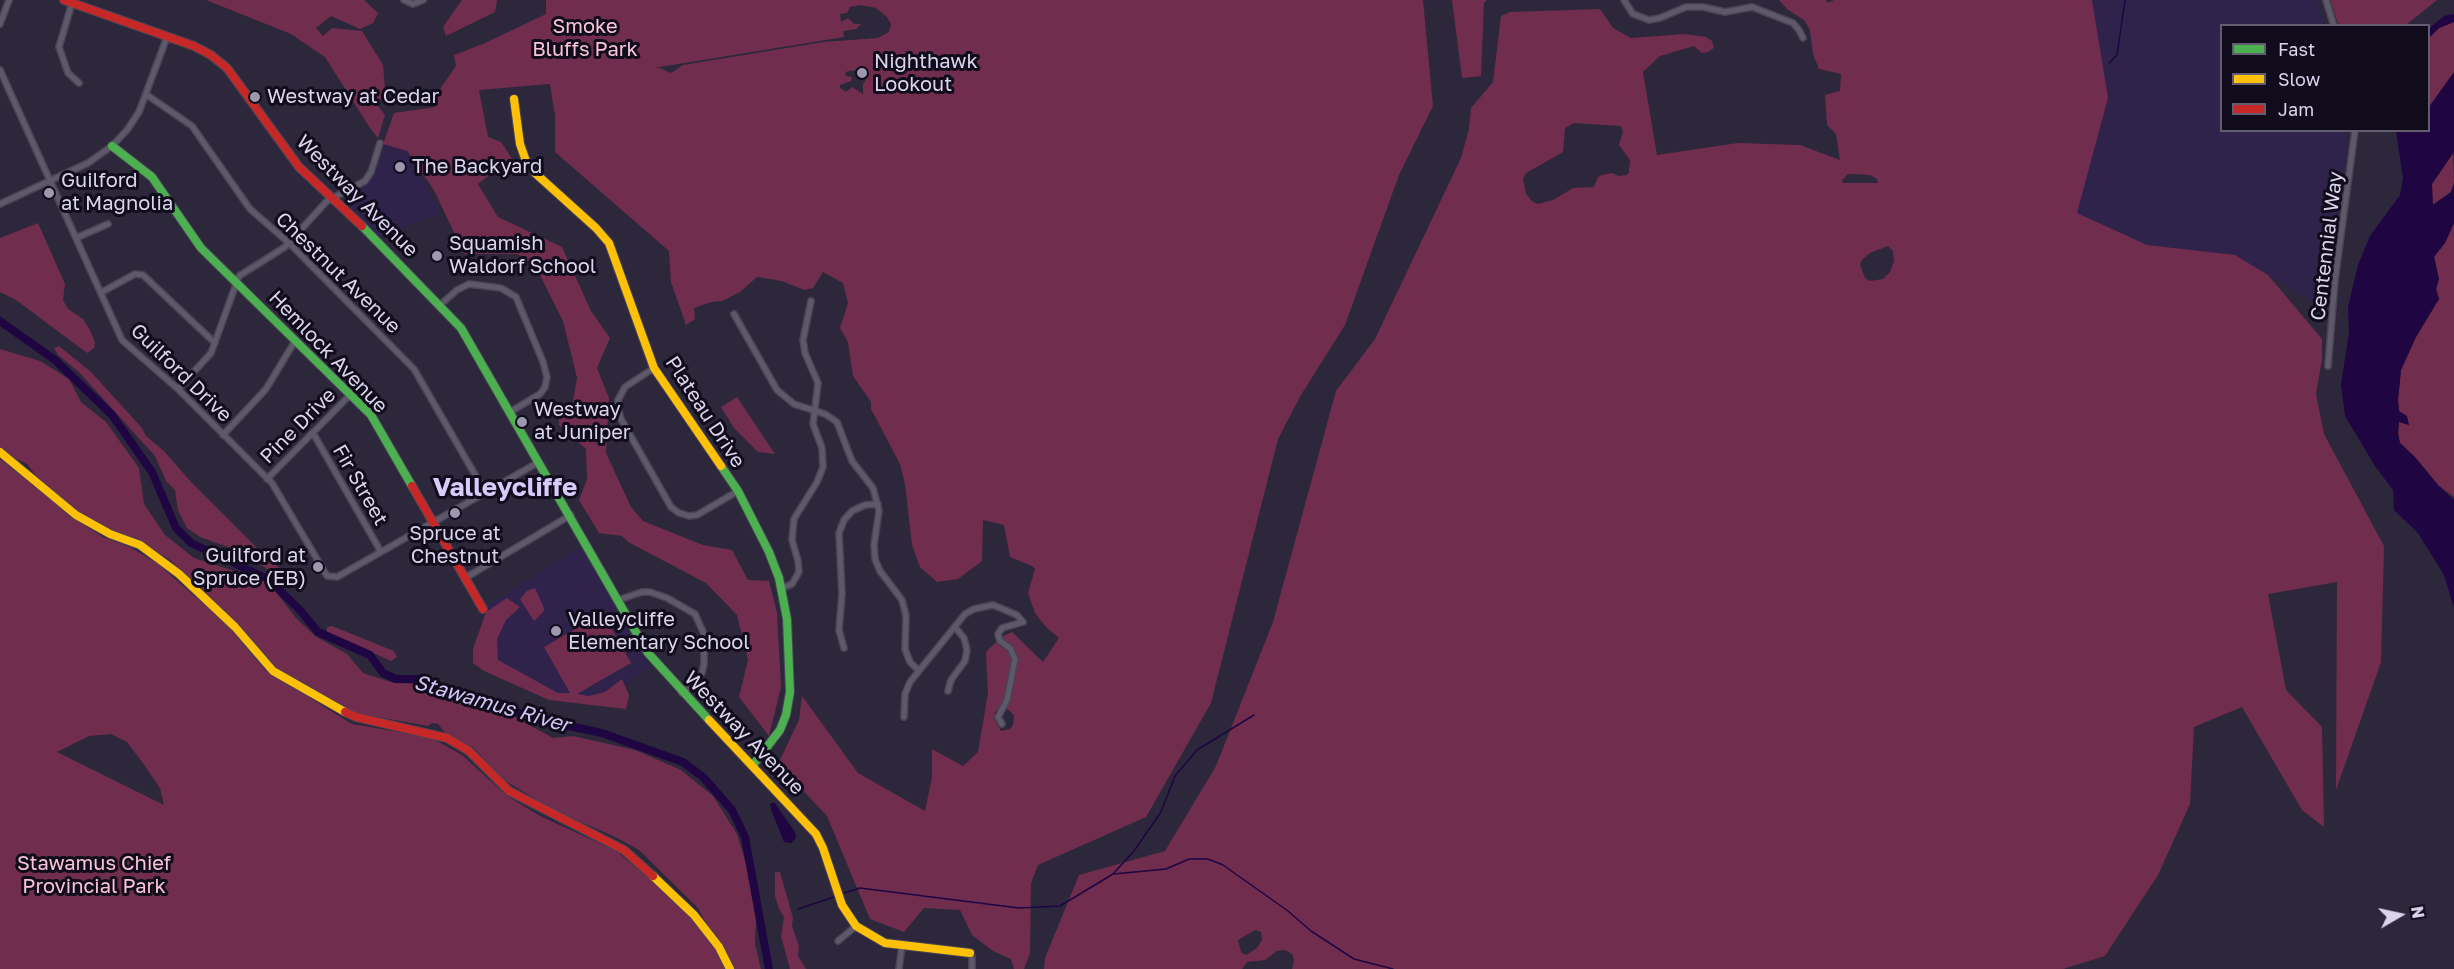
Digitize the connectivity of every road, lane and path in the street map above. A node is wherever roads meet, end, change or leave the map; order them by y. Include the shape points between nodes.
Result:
1 (9, 0) edge
2 (404, 0) edge
3 (423, 0) edge
4 (1624, 0) edge
5 (2326, 0) edge
6 (68, 2) edge
7 (0, 24) edge
8 (2333, 24) edge
9 (167, 37) junction
10 (1803, 38) dead end
11 (0, 70) edge
12 (79, 83) dead end
13 (147, 95) junction
14 (514, 99) dead end
15 (2355, 132) edge
16 (380, 143) dead end
17 (112, 146) junction
18 (50, 181) junction
19 (332, 198) junction
20 (0, 204) edge
21 (108, 224) dead end
22 (76, 238) junction
23 (289, 243) junction
24 (237, 282) junction
25 (102, 292) junction
26 (811, 301) dead end
27 (440, 305) junction
28 (734, 314) dead end
29 (295, 341) junction
30 (215, 343) junction
31 (2328, 366) dead end
32 (654, 368) junction
33 (178, 389) junction
34 (350, 395) junction
35 (815, 411) junction
36 (510, 412) junction
37 (313, 433) junction
38 (223, 435) junction
39 (0, 452) edge
40 (539, 462) junction
41 (267, 479) junction
42 (738, 491) junction
43 (485, 492) junction
44 (878, 504) junction
45 (571, 515) junction
46 (432, 523) junction
47 (381, 552) junction
48 (465, 578) junction
49 (782, 588) junction
50 (618, 600) junction
51 (483, 609) dead end
52 (955, 627) junction
53 (844, 648) dead end
54 (918, 670) junction
55 (948, 691) dead end
56 (682, 693) junction
57 (904, 717) dead end
58 (1002, 724) dead end
59 (753, 765) junction
60 (856, 926) junction
61 (838, 941) dead end
62 (902, 945) junction
63 (970, 953) joint
64 (730, 969) edge
65 (899, 969) edge
66 (972, 969) edge

1 - 7 street
2 - 3 street via 413,4
4 - 10 street via 1633,14 1649,20 1686,7 1725,12 1752,7 1792,23
5 - 8 street
6 - 9 street, Westway Avenue
6 - 12 street via 59,47 68,73
9 - 13 street
9 - 19 street, Westway Avenue via 204,51 227,68 293,160
11 - 18 street, Guilford Drive
13 - 17 street via 127,130
13 - 23 street, Chestnut Avenue via 192,126 250,209
14 - 32 street, Plateau Drive via 520,144 530,168 596,228 613,249
15 - 31 street, Centennial Way
16 - 19 street via 369,177
17 - 18 street via 88,163
17 - 24 street, Hemlock Avenue via 152,177 201,248
18 - 20 street
18 - 22 street, Guilford Drive
19 - 23 street
19 - 27 street, Westway Avenue
21 - 22 street
22 - 25 street, Guilford Drive
23 - 24 street via 243,273
23 - 43 street, Chestnut Avenue via 414,369
24 - 29 street, Hemlock Avenue
24 - 30 street
25 - 30 street via 135,274 143,275
25 - 33 street, Guilford Drive via 127,347
26 - 35 street via 803,340 818,383
27 - 36 street, Westway Avenue via 465,333
27 - 36 street via 470,284 501,288 516,297 547,377 540,394
28 - 35 street via 777,390 794,404
29 - 34 street, Hemlock Avenue
29 - 38 street via 266,389
30 - 33 street via 211,353
32 - 42 street, Plateau Drive
32 - 42 street via 625,387 618,409 671,507 679,513 697,515
33 - 38 street, Guilford Drive
34 - 37 street, Pine Drive
34 - 46 street, Hemlock Avenue via 371,415
35 - 44 street via 837,422 848,454 868,479
35 - 49 street via 813,424 822,448 823,467 794,519 792,540 799,572 792,584
36 - 40 street, Westway Avenue
37 - 41 street, Pine Drive
37 - 47 street, Fir Street
38 - 41 street, Guilford Drive
39 - 64 street via 76,515 140,545 172,569 235,627 273,670 349,714 447,738 468,751 509,791 624,850 694,915 719,947
40 - 43 street
40 - 45 street, Westway Avenue
41 - 47 street, Guilford Drive via 329,578
42 - 49 street, Plateau Drive via 769,552
43 - 46 street
44 - 53 street via 852,511 839,533 839,630
44 - 54 street via 875,559 902,600 906,616 905,649
45 - 48 street
45 - 50 street, Westway Avenue
46 - 47 street
46 - 48 street, Hemlock Avenue
48 - 51 street, Hemlock Avenue
49 - 59 street, Plateau Drive via 790,675 788,705 780,730
50 - 56 street, Westway Avenue via 648,653
50 - 56 street via 650,592 695,614 704,634 704,664 702,673
52 - 54 street
52 - 55 street via 967,650
52 - 58 street via 965,614 993,605 1017,615 1023,622 1002,628 998,634 1015,659 1007,700 998,717
54 - 57 street via 905,694
56 - 59 street, Westway Avenue
59 - 60 street, Westway Avenue via 816,834 842,905
60 - 61 street
60 - 62 street, Westway Avenue via 877,940
62 - 63 street, Westway Avenue
62 - 65 street
63 - 66 street

